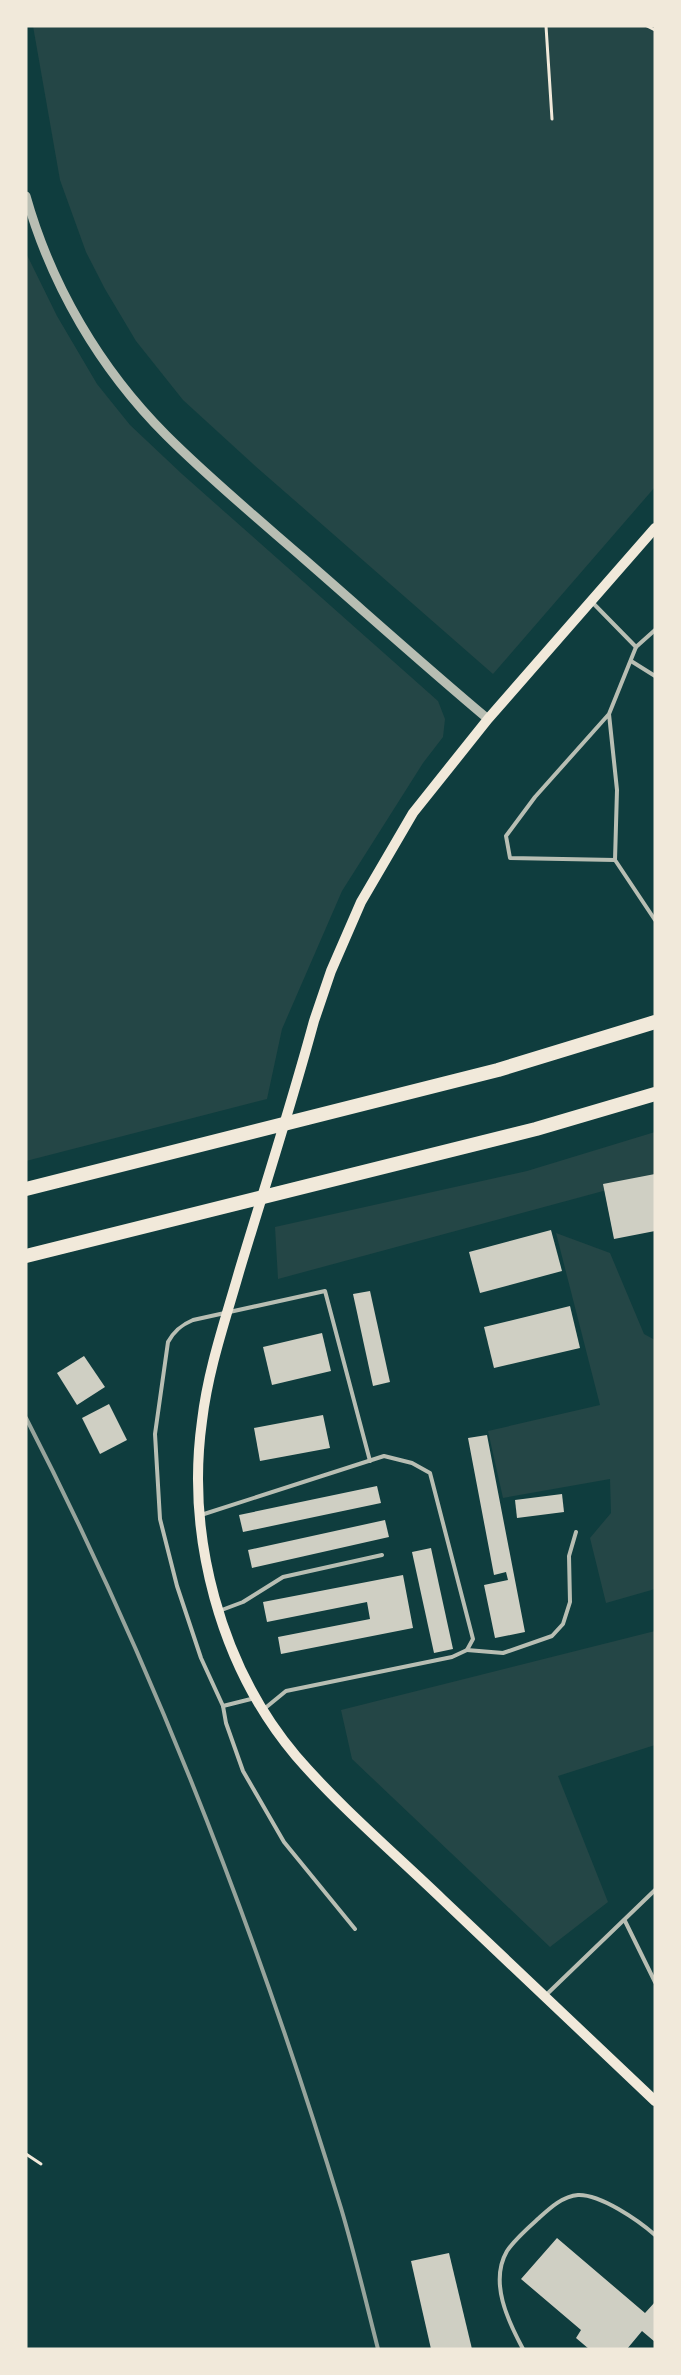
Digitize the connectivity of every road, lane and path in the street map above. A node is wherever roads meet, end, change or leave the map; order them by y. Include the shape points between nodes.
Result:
1 (546, 26) edge
2 (647, 26) edge
3 (655, 30) edge
4 (552, 119) dead end
5 (26, 196) edge
6 (655, 528) edge
7 (591, 601) junction
8 (655, 630) edge
9 (636, 647) junction
10 (631, 661) junction
11 (655, 676) edge
12 (609, 714) junction
13 (488, 720) junction
14 (615, 860) junction
15 (655, 920) edge
16 (655, 1022) edge
17 (655, 1094) edge
18 (26, 1189) edge
19 (26, 1256) edge
20 (227, 1313) junction
21 (370, 1461) junction
22 (201, 1515) junction
23 (576, 1532) dead end
24 (382, 1555) dead end
25 (219, 1611) junction
26 (467, 1650) junction
27 (256, 1697) junction
28 (223, 1706) junction
29 (264, 1709) junction
30 (655, 1890) edge
31 (625, 1921) junction
32 (355, 1929) dead end
33 (655, 1982) edge
34 (545, 1996) junction
35 (655, 2101) edge
36 (26, 2154) edge
37 (41, 2164) dead end
38 (655, 2235) edge
39 (523, 2349) edge

1 - 4 path
2 - 3 path
5 - 13 street via 43,246 67,300 109,368 147,414 236,500
6 - 7 main road
7 - 9 lane
7 - 13 main road
8 - 9 lane
9 - 10 lane
10 - 11 lane
10 - 12 lane
12 - 14 lane via 618,790
12 - 14 lane via 535,796 506,836 510,858
13 - 20 main road via 413,813 346,934 314,1022
14 - 15 lane
16 - 18 highway via 498,1070
17 - 19 highway via 527,1131
20 - 21 lane via 324,1290
20 - 22 main road via 202,1420 198,1462
20 - 28 lane via 193,1320 181,1326 168,1342 155,1434 160,1519 177,1586 201,1658
21 - 22 lane
21 - 26 lane via 384,1456 412,1462 430,1473 473,1639
22 - 25 main road via 204,1545
23 - 26 lane via 568,1556 570,1602 563,1624 547,1638 504,1652
24 - 25 lane via 283,1577 243,1602
25 - 27 main road
26 - 29 lane via 452,1657 286,1692
27 - 28 lane
27 - 29 main road
28 - 32 lane via 243,1771 284,1842
29 - 34 main road via 294,1754 317,1779
30 - 31 lane
31 - 33 lane
31 - 34 lane
34 - 35 main road
36 - 37 path
38 - 39 lane via 644,2225 594,2197 577,2195 556,2203 529,2226 508,2251 500,2271 500,2291

